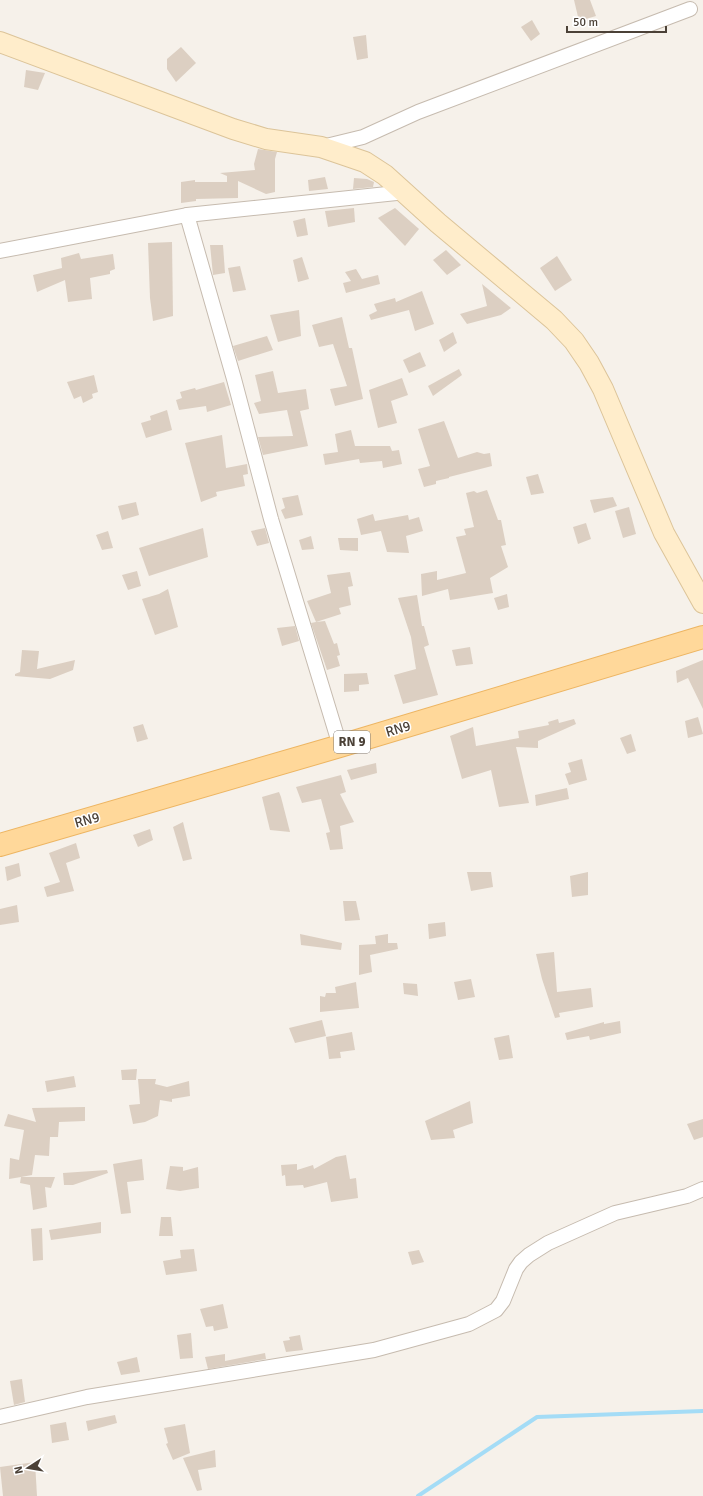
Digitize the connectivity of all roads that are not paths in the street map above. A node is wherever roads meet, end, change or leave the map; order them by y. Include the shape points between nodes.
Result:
1 (690, 9) dead end
2 (0, 42) edge
3 (321, 147) junction
4 (406, 192) junction
5 (187, 215) junction
6 (0, 251) edge
7 (703, 603) edge
8 (703, 637) edge
9 (340, 746) junction
10 (0, 845) edge
11 (703, 1190) edge
12 (0, 1417) edge

1 - 3 street via 418,112 363,137
2 - 3 main road via 233,129 266,139
3 - 4 main road via 365,162
4 - 5 street
4 - 7 main road via 438,223 554,320 583,354 603,389 664,533
5 - 6 street
5 - 9 street via 271,519
8 - 9 main road, RN9 / RN 9
9 - 10 main road, RN9 / RN 9
11 - 12 street via 615,1213 548,1243 521,1262 496,1310 485,1318 469,1324 374,1350 87,1398

